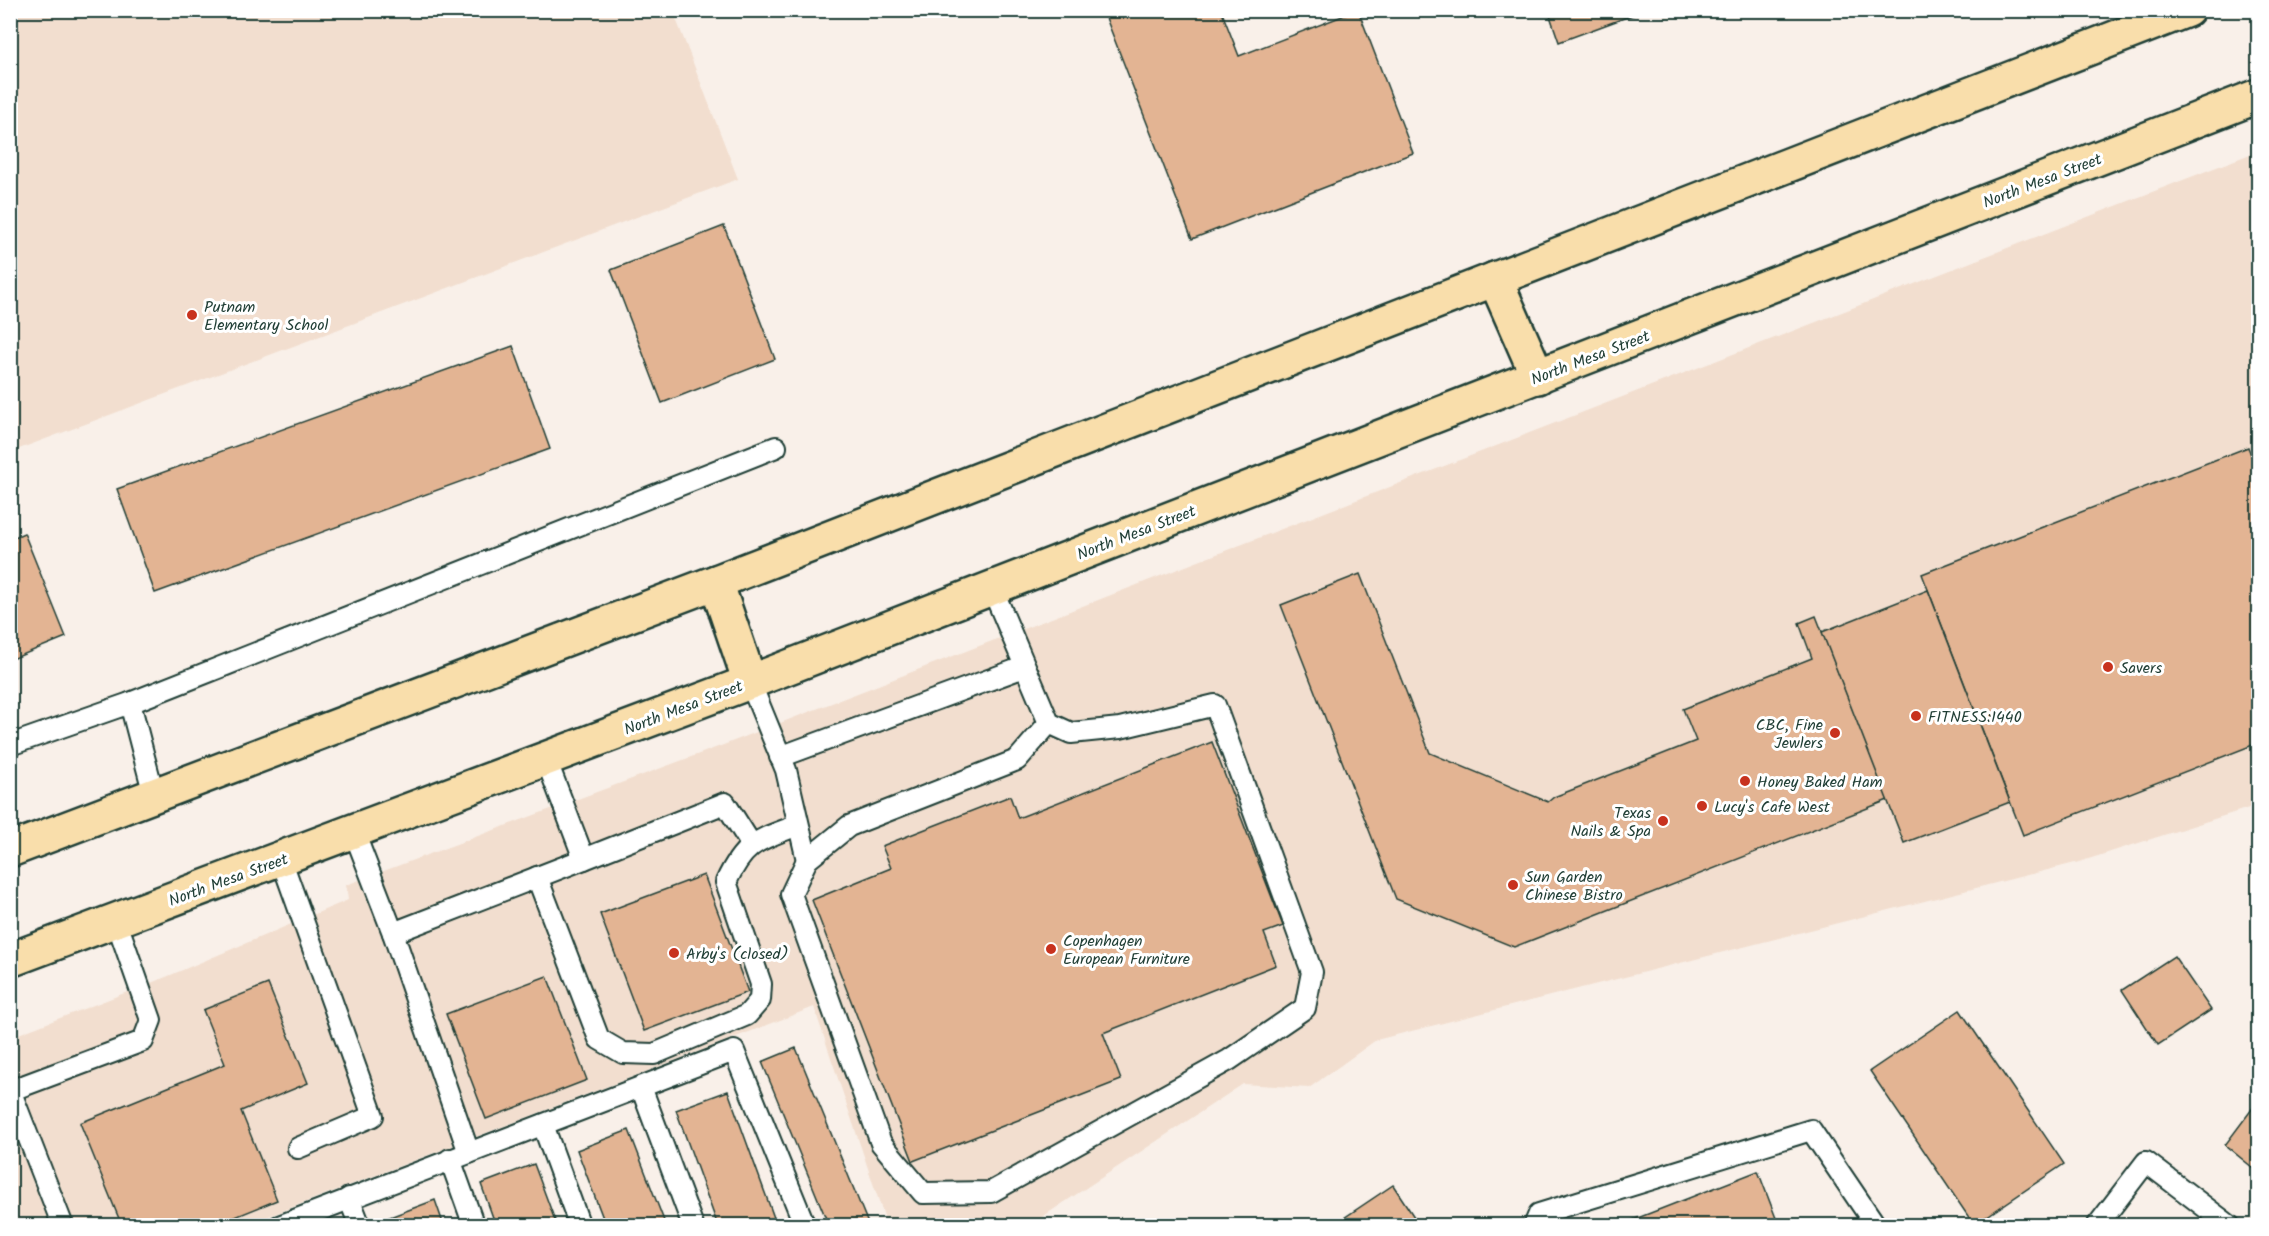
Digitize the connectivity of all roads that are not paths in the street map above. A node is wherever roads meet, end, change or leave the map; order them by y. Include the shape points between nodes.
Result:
1 (2187, 10) edge
2 (2259, 96) edge
3 (1495, 279) junction
4 (1538, 377) junction
5 (776, 447) dead end
6 (717, 582) junction
7 (992, 588) junction
8 (1024, 667) junction
9 (750, 682) junction
10 (130, 703) junction
11 (1050, 723) junction
12 (10, 746) edge
13 (780, 757) junction
14 (546, 759) junction
15 (154, 795) junction
16 (798, 825) junction
17 (354, 831) junction
18 (751, 844) junction
19 (10, 850) edge
20 (281, 859) junction
21 (584, 859) junction
22 (807, 860) junction
23 (537, 878) junction
24 (116, 920) junction
25 (393, 933) junction
26 (10, 960) edge
27 (641, 1087) junction
28 (11, 1090) edge
29 (543, 1125) junction
30 (298, 1148) dead end
31 (470, 1153) junction
32 (450, 1159) junction
33 (349, 1198) junction
34 (63, 1226) edge
35 (279, 1226) edge
36 (360, 1226) edge
37 (474, 1226) edge
38 (580, 1226) edge
39 (693, 1226) edge
40 (805, 1226) edge
41 (1534, 1226) edge
42 (1876, 1226) edge
43 (2097, 1226) edge
44 (2230, 1226) edge

1 - 3 main road
2 - 4 main road, North Mesa Street
3 - 4 main road
3 - 6 main road
4 - 7 main road, North Mesa Street
5 - 10 lane
6 - 9 main road
6 - 15 main road
7 - 8 lane
7 - 9 main road, North Mesa Street
8 - 11 lane
8 - 13 lane
9 - 13 lane
9 - 14 main road, North Mesa Street
10 - 12 lane
10 - 15 lane
11 - 22 lane via 1017,760 849,826
11 - 22 lane via 1071,733 1120,728 1215,705 1312,972 1305,1008 1229,1060 991,1192 923,1193 881,1143 790,894
13 - 16 lane
14 - 17 main road, North Mesa Street
14 - 21 lane
15 - 19 main road
16 - 18 lane
16 - 22 lane
17 - 20 main road, North Mesa Street
17 - 25 lane
18 - 21 lane via 725,803
18 - 23 lane via 726,882 761,984 760,1000 747,1015 654,1054 623,1053 599,1040
20 - 24 main road, North Mesa Street
20 - 30 lane via 373,1116
21 - 23 lane
23 - 25 lane
24 - 26 main road, North Mesa Street
24 - 28 lane via 151,1020 143,1041
25 - 31 lane
27 - 29 lane
27 - 39 lane
27 - 40 lane via 734,1051
28 - 34 lane
29 - 31 lane
29 - 38 lane
31 - 32 lane
32 - 33 lane
32 - 37 lane
33 - 35 lane
33 - 36 lane
41 - 42 lane via 1539,1214 1811,1130
43 - 44 lane via 2146,1162

